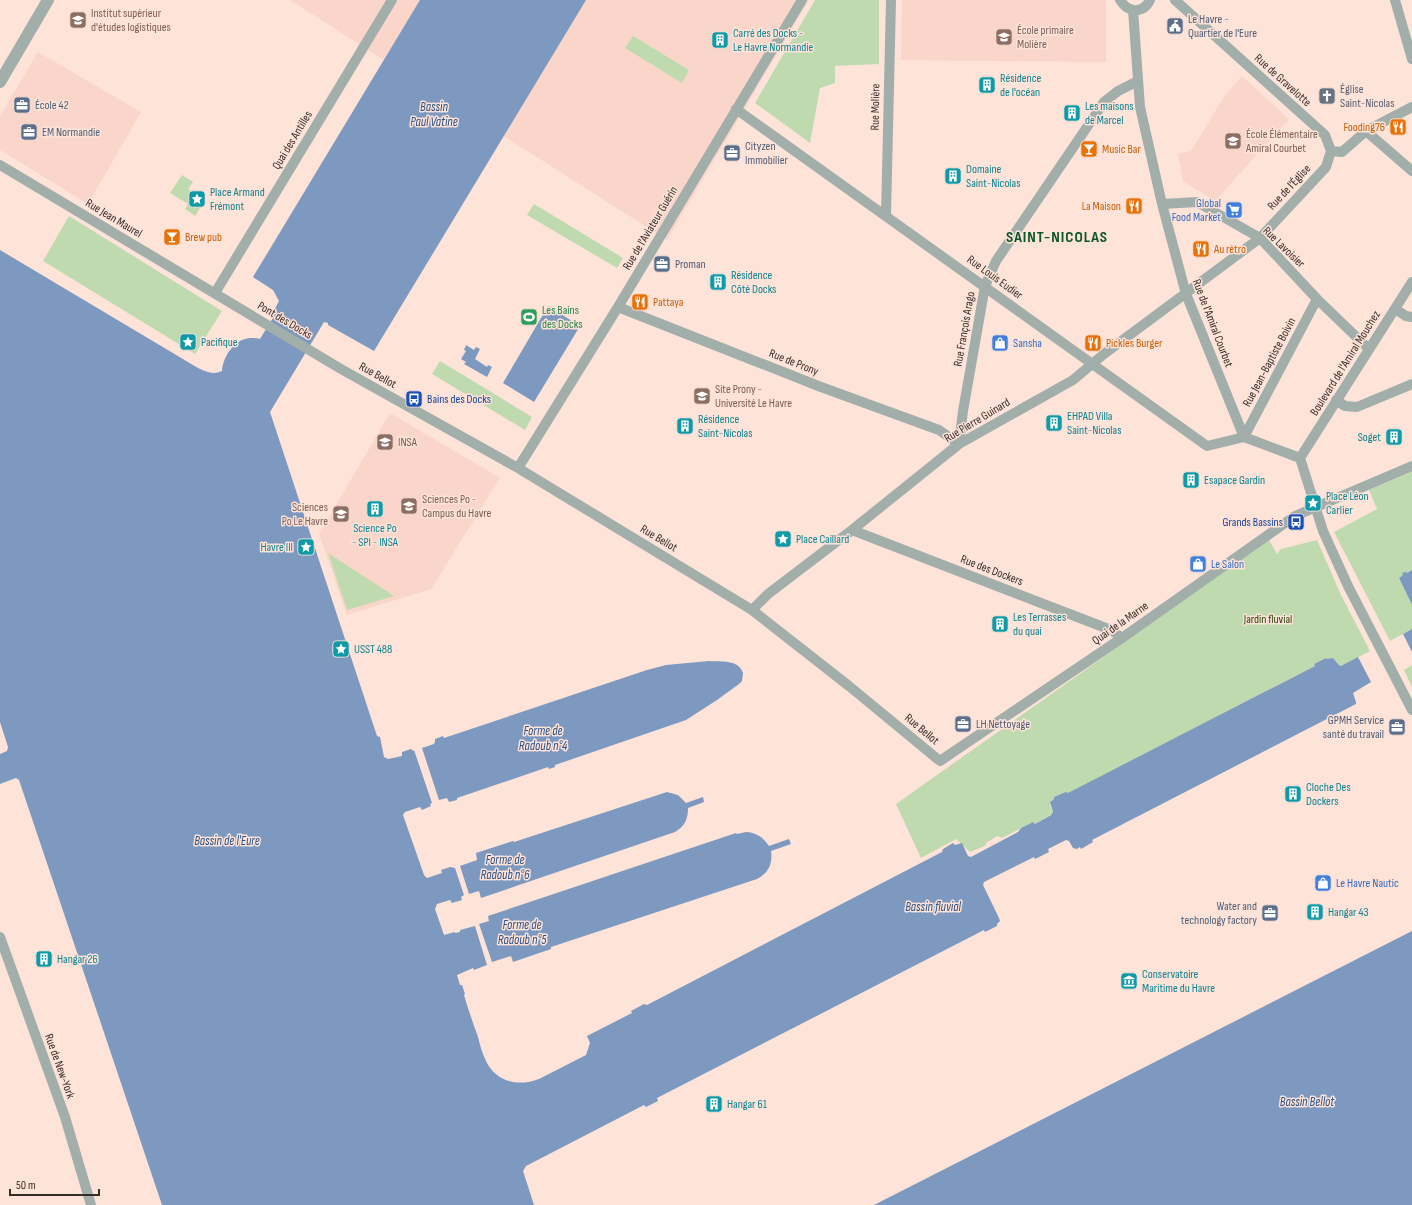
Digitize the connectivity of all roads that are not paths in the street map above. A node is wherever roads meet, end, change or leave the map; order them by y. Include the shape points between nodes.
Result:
1 (48, 0) edge
2 (392, 0) edge
3 (802, 0) edge
4 (890, 0) edge
5 (1120, 0) edge
6 (1150, 0) edge
7 (1175, 0) edge
8 (1395, 0) edge
9 (1134, 10) junction
10 (1412, 59) edge
11 (1138, 81) junction
12 (0, 82) edge
13 (1412, 107) edge
14 (736, 109) junction
15 (1366, 130) junction
16 (1331, 151) junction
17 (0, 165) edge
18 (1412, 171) edge
19 (1162, 204) junction
20 (886, 215) junction
21 (1260, 238) junction
22 (1412, 282) edge
23 (985, 286) junction
24 (215, 293) junction
25 (1186, 294) junction
26 (1318, 299) junction
27 (618, 307) junction
28 (1395, 309) junction
29 (1412, 317) edge
30 (1369, 349) junction
31 (1093, 364) junction
32 (341, 369) joint
33 (1412, 384) edge
34 (1336, 400) junction
35 (1244, 437) junction
36 (959, 444) junction
37 (1300, 458) junction
38 (1412, 466) edge
39 (518, 468) junction
40 (1315, 507) junction
41 (852, 530) junction
42 (752, 610) junction
43 (1122, 638) junction
44 (1412, 710) edge
45 (940, 761) joint
46 (0, 937) edge
47 (91, 1205) edge

1 - 12 street
2 - 24 street, Quai des Antilles
3 - 14 street, Rue de l'Aviateur Guérin
4 - 20 street, Rue Molière
5 - 9 street via 1126,7
6 - 9 street via 1143,9
7 - 16 street, Rue de Gravelotte via 1325,135
8 - 10 street
9 - 11 street, Rue de l'Amiral Courbet
11 - 19 street, Rue de l'Amiral Courbet via 1140,107
11 - 23 street, Rue François Arago via 1118,90 1104,102 996,261
13 - 15 street
14 - 20 street, Rue Louis Eudier
14 - 27 street, Rue de l'Aviateur Guérin
15 - 16 street via 1342,152
15 - 18 street
16 - 21 street, Rue de l'Église via 1326,167
17 - 24 street, Rue Jean Maurel
19 - 21 street, Rue Lavoisier via 1196,202
19 - 25 street, Rue de l'Amiral Courbet
20 - 23 street, Rue Louis Eudier
21 - 25 street, Rue de l'Église
21 - 26 street, Rue Lavoisier
22 - 28 street, Boulevard de l'Amiral Mouchez
23 - 31 street, Rue Louis Eudier
23 - 36 street, Rue François Arago
24 - 32 street, Pont des Docks
25 - 31 street, Rue Pierre Guinard
25 - 35 street, Rue de l'Amiral Courbet
26 - 30 street, Rue Lavoisier
26 - 35 street, Rue Jean-Baptiste Boivin
27 - 36 street, Rue de Prony via 821,387 940,430
27 - 39 street, Rue de l'Aviateur Guérin
28 - 29 street
28 - 30 street, Boulevard de l'Amiral Mouchez
30 - 34 street, Boulevard de l'Amiral Mouchez
31 - 35 street, Rue Louis Eudier via 1207,446
31 - 36 street, Rue Pierre Guinard via 1073,380
32 - 39 street, Rue Bellot
33 - 34 street via 1357,408 1345,406
34 - 37 street, Boulevard de l'Amiral Mouchez
35 - 37 street
36 - 41 street, Rue Pierre Guinard
37 - 40 street
38 - 40 street, Quai de la Marne
39 - 42 street, Rue Bellot
40 - 43 street, Quai de la Marne via 1295,516
40 - 44 street via 1348,586
41 - 42 street, Rue Pierre Guinard via 768,594
41 - 43 street, Rue des Dockers via 1111,630
42 - 45 street, Rue Bellot
43 - 45 street, Quai de la Marne
46 - 47 street, Rue de New-York via 65,1117

